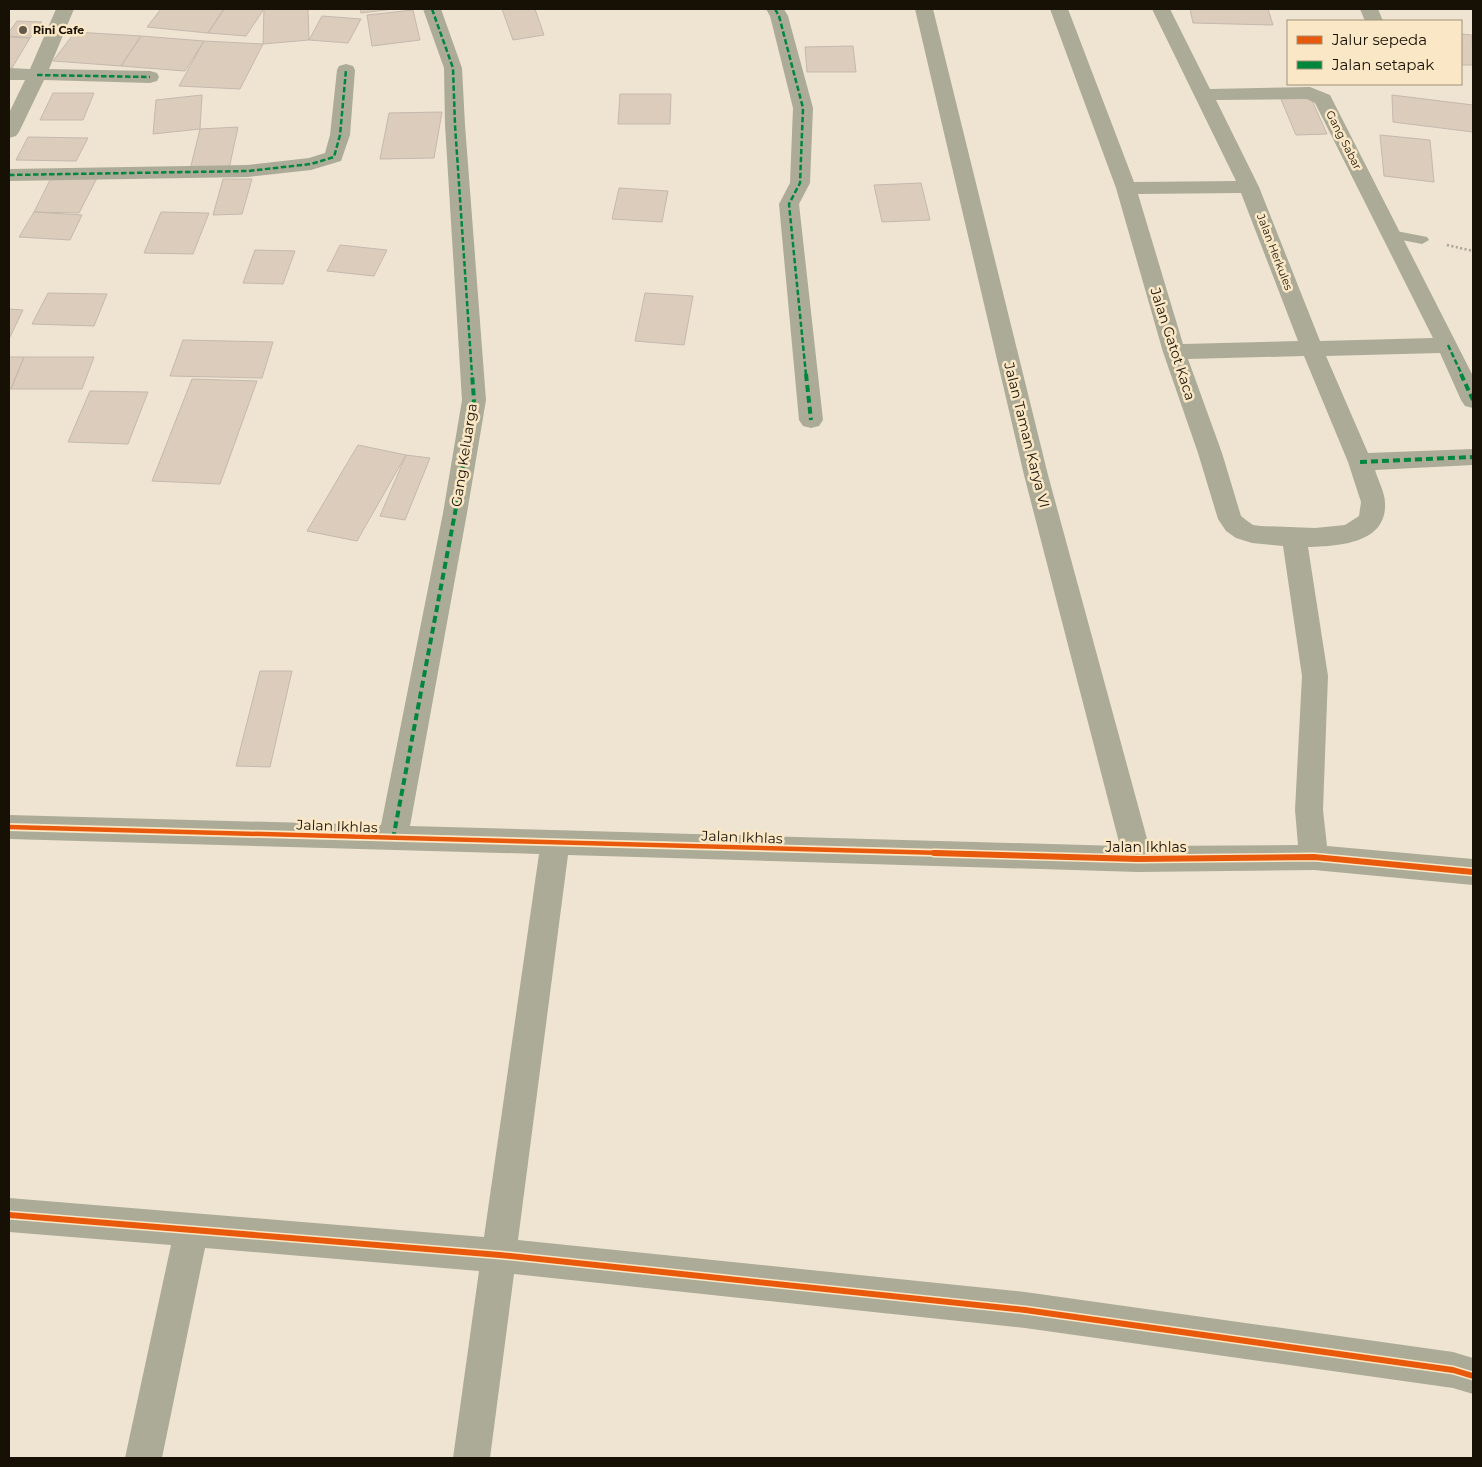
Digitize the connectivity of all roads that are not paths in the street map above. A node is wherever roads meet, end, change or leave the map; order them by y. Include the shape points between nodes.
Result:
1 (65, 9) edge
2 (432, 9) edge
3 (775, 9) edge
4 (924, 9) edge
5 (1059, 9) edge
6 (1161, 9) edge
7 (346, 70) dead end
8 (9, 74) edge
9 (37, 75) junction
10 (150, 78) dead end
11 (1204, 95) junction
12 (9, 132) edge
13 (9, 175) edge
14 (1249, 186) junction
15 (1126, 188) junction
16 (1391, 234) junction
17 (1422, 240) dead end
18 (1448, 345) junction
19 (1312, 349) junction
20 (1174, 352) junction
21 (1473, 400) edge
22 (810, 420) dead end
23 (1473, 457) edge
24 (1360, 462) junction
25 (1373, 502) joint
26 (1294, 538) junction
27 (9, 827) edge
28 (394, 839) junction
29 (555, 844) junction
30 (1314, 857) junction
31 (1138, 859) junction
32 (1473, 872) edge
33 (9, 1215) edge
34 (192, 1229) junction
35 (500, 1255) junction
36 (1473, 1376) edge
37 (143, 1458) edge
38 (471, 1458) edge

1 - 9 street
2 - 28 street, Gang Keluarga via 453,68 474,400
3 - 22 street via 802,108 800,183 789,204
4 - 31 street, Jalan Taman Karya VI via 1036,475
5 - 15 street, Jalan Gatot Kaca
6 - 11 street, Jalan Herkules
7 - 13 street via 340,135 334,157 311,164 248,170
8 - 9 street
9 - 10 street
9 - 12 street
11 - 14 street, Jalan Herkules
11 - 16 street, Gang Sabar via 1310,93 1323,99
14 - 15 street
14 - 19 street, Jalan Herkules
15 - 20 street, Jalan Gatot Kaca
16 - 17 lane
16 - 18 street, Gang Sabar
18 - 19 street
18 - 21 street, Gang Sabar
19 - 20 street
19 - 24 street, Jalan Herkules
20 - 26 street, Jalan Gatot Kaca via 1230,519 1237,528 1252,534
23 - 24 street
24 - 25 street, Jalan Herkules
25 - 26 street, Jalan Gatot Kaca via 1371,520 1360,529 1348,534
26 - 30 street via 1315,676 1309,810
27 - 28 street, Jalan Ikhlas
28 - 29 street, Jalan Ikhlas
29 - 31 street, Jalan Ikhlas
29 - 35 street
30 - 31 street, Jalan Ikhlas
30 - 32 street, Jalan Ikhlas
33 - 34 street
34 - 35 street
34 - 37 street
35 - 36 street via 1025,1310 1453,1370
35 - 38 street

